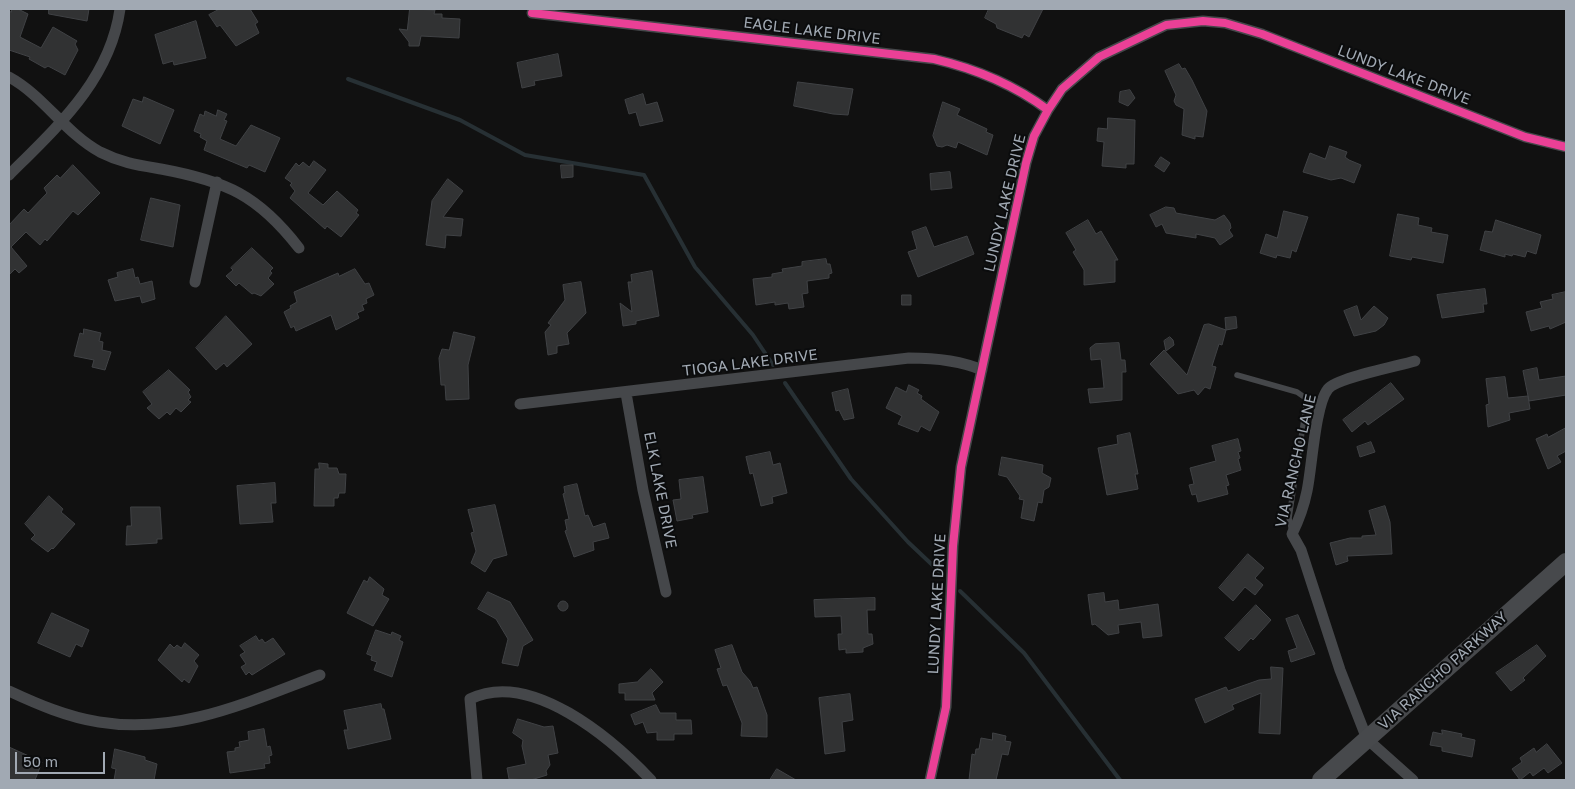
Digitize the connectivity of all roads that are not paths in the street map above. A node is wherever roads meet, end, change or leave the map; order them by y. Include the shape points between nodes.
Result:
1 (120, 9) edge
2 (532, 13) dead end
3 (9, 77) edge
4 (1048, 110) junction
5 (63, 121) junction
6 (1566, 147) edge
7 (9, 175) edge
8 (217, 182) junction
9 (299, 248) dead end
10 (195, 282) dead end
11 (1415, 361) dead end
12 (982, 370) junction
13 (1237, 375) dead end
14 (626, 393) junction
15 (520, 404) dead end
16 (1292, 534) junction
17 (1566, 562) edge
18 (666, 592) dead end
19 (320, 675) dead end
20 (9, 691) edge
21 (1367, 739) junction
22 (477, 780) edge
23 (651, 780) edge
24 (930, 780) edge
25 (1321, 780) edge
26 (1414, 780) edge

1 - 5 street via 105,58 89,87
2 - 4 street, EAGLE LAKE DRIVE via 934,59 969,67 1024,92
3 - 5 street via 31,91
4 - 6 street, LUNDY LAKE DRIVE via 1062,90 1100,57 1166,24 1204,21 1225,23 1262,34 1525,137
4 - 12 street, LUNDY LAKE DRIVE via 1034,136 1026,163
5 - 7 street
5 - 8 street via 97,150 119,162
8 - 9 street via 263,208
8 - 10 street
11 - 16 street, VIA RANCHO LANE via 1339,381 1328,389 1321,409 1304,507
12 - 14 street, TIOGA LAKE DRIVE via 969,364 909,358
12 - 24 street, LUNDY LAKE DRIVE via 961,467 953,546 946,707
13 - 16 lane via 1297,392 1307,399 1289,518
14 - 15 street, TIOGA LAKE DRIVE
14 - 18 street, ELK LAKE DRIVE
16 - 21 street, VIA RANCHO LANE via 1301,550 1340,670
17 - 21 main road, VIA RANCHO PARKWAY
19 - 20 street via 217,714 154,725 98,722 66,714
21 - 25 main road, VIA RANCHO PARKWAY
21 - 26 street
22 - 23 street via 470,699 480,694 505,691 547,701 597,731

